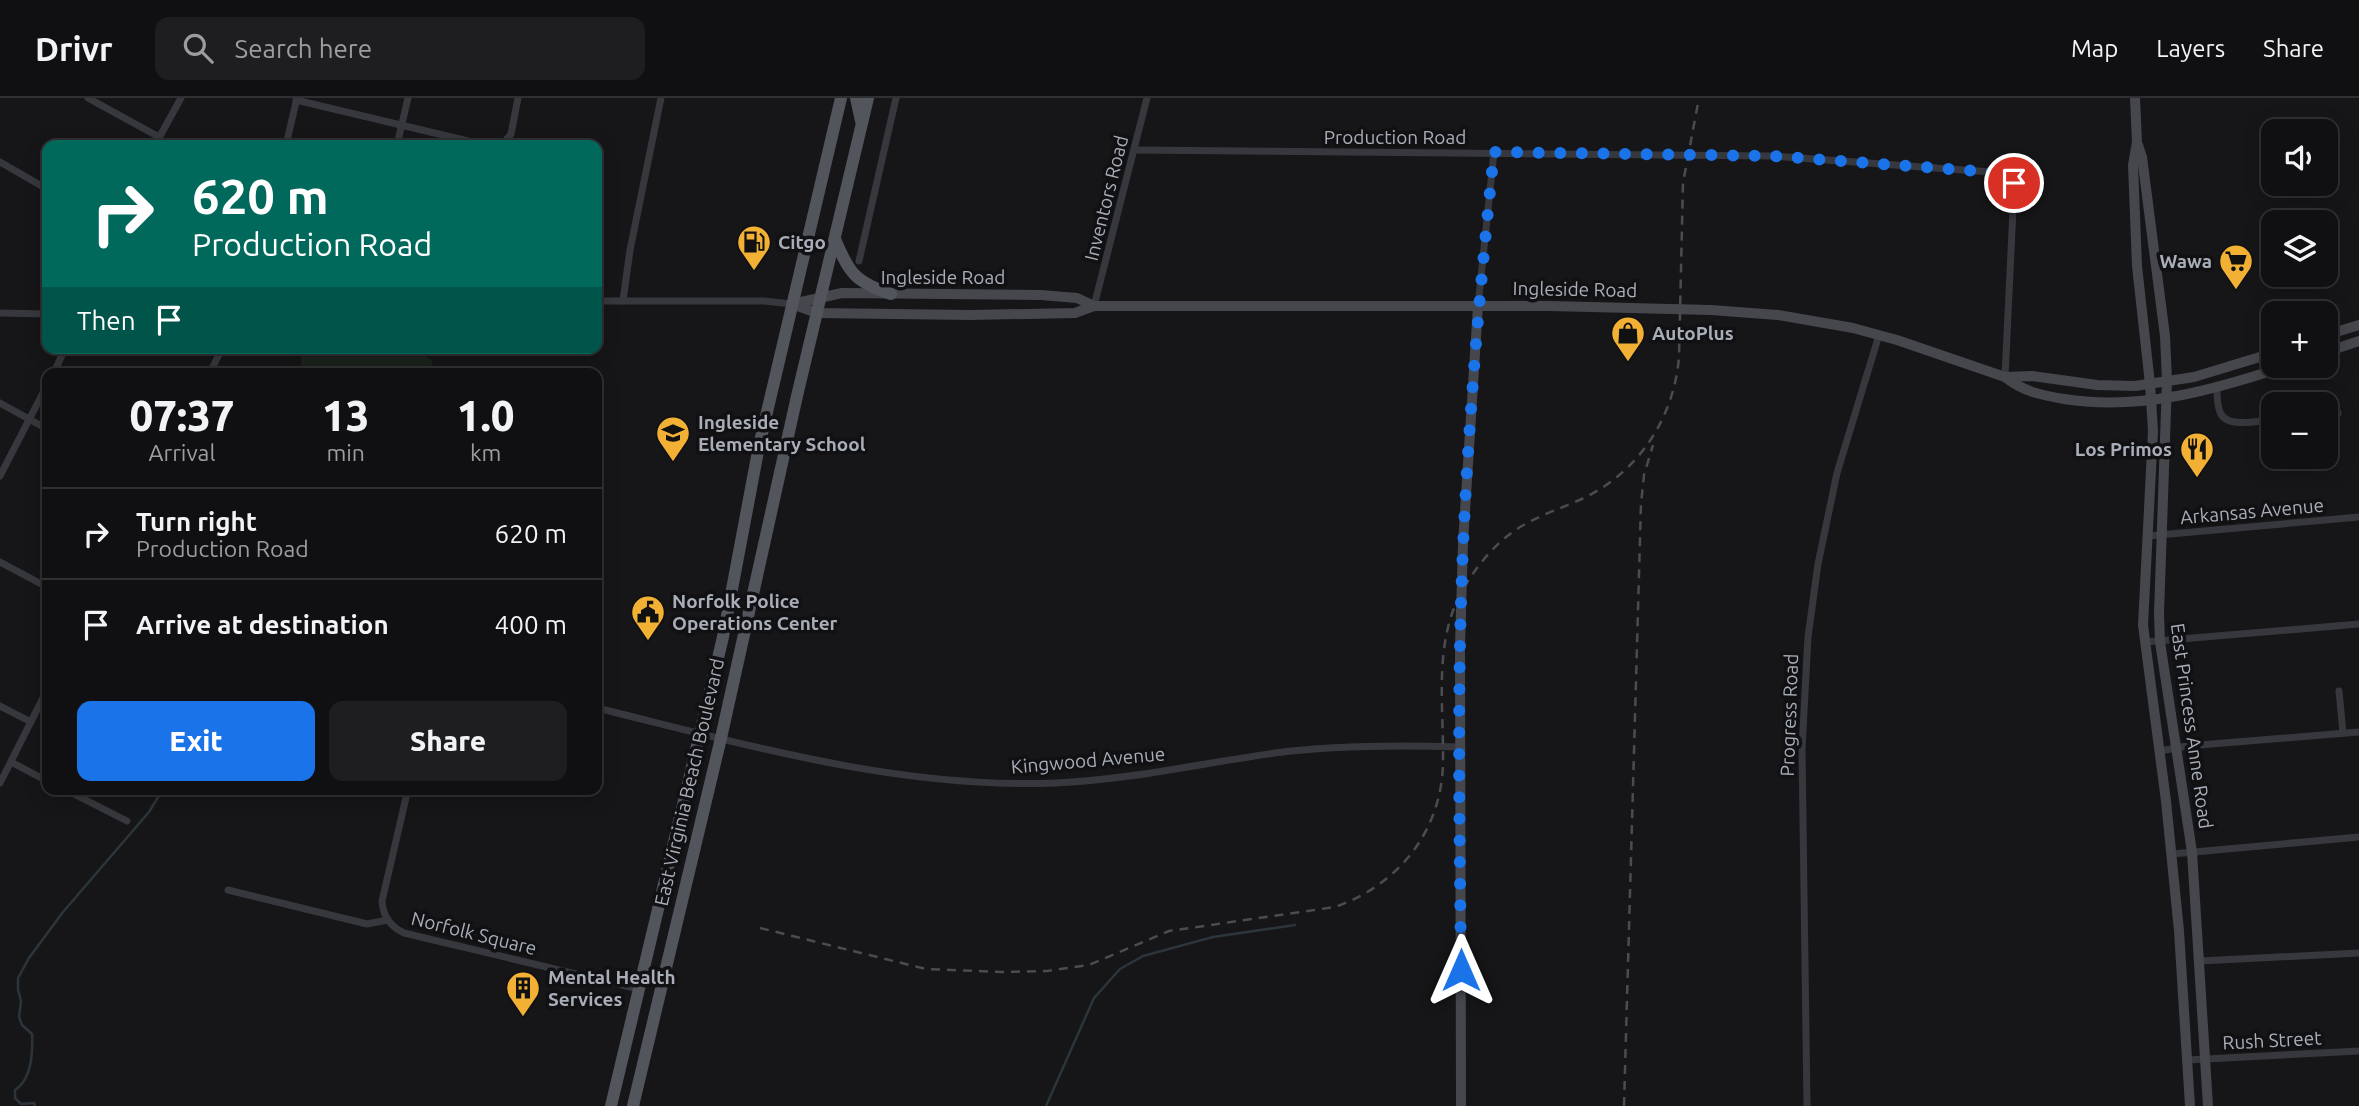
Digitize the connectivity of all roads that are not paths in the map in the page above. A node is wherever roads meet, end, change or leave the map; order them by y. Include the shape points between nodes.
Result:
1 (88, 98) edge
2 (180, 98) edge
3 (408, 98) edge
4 (519, 98) edge
5 (661, 98) edge
6 (841, 98) edge
7 (856, 98) edge
8 (868, 98) edge
9 (896, 98) edge
10 (1147, 98) edge
11 (2135, 98) edge
12 (297, 99) edge
13 (401, 125) junction
14 (862, 125) junction
15 (159, 137) junction
16 (158, 140) edge
17 (287, 140) edge
18 (398, 140) edge
19 (464, 140) edge
20 (506, 140) edge
21 (2137, 142) junction
22 (1135, 150) junction
23 (1494, 152) junction
24 (0, 162) edge
25 (42, 186) edge
26 (835, 238) junction
27 (859, 261) dead end
28 (891, 293) junction
29 (821, 296) junction
30 (602, 301) edge
31 (623, 301) junction
32 (792, 303) junction
33 (1094, 306) junction
34 (1478, 306) junction
35 (0, 313) edge
36 (817, 313) junction
37 (42, 314) edge
38 (2359, 325) edge
39 (2338, 331) edge
40 (1879, 335) junction
41 (2359, 341) edge
42 (2338, 348) edge
43 (2261, 357) edge
44 (2261, 374) edge
45 (2005, 377) junction
46 (2167, 381) junction
47 (2150, 384) junction
48 (2217, 389) junction
49 (42, 395) edge
50 (2167, 398) junction
51 (2151, 401) junction
52 (0, 403) edge
53 (29, 420) junction
54 (2261, 420) edge
55 (42, 426) edge
56 (0, 477) edge
57 (2359, 517) edge
58 (2162, 535) junction
59 (2148, 536) junction
60 (0, 562) edge
61 (42, 584) edge
62 (2359, 624) edge
63 (2145, 642) junction
64 (2160, 642) junction
65 (2339, 691) dead end
66 (42, 700) edge
67 (0, 706) edge
68 (602, 709) edge
69 (31, 722) junction
70 (2359, 732) edge
71 (700, 733) junction
72 (2343, 733) junction
73 (721, 738) junction
74 (1460, 747) junction
75 (2176, 748) junction
76 (2160, 751) junction
77 (11, 762) junction
78 (42, 778) edge
79 (0, 783) edge
80 (76, 795) edge
81 (407, 795) edge
82 (127, 821) dead end
83 (2359, 837) edge
84 (2192, 852) junction
85 (2172, 854) junction
86 (228, 890) dead end
87 (387, 920) junction
88 (2359, 953) edge
89 (2200, 961) junction
90 (639, 989) junction
91 (2359, 1051) edge
92 (2205, 1059) junction
93 (2187, 1060) junction
94 (611, 1106) edge
95 (634, 1106) edge
96 (1461, 1106) edge
97 (1807, 1106) edge
98 (2190, 1106) edge
99 (2208, 1106) edge

1 - 15 street
2 - 15 street
3 - 13 street
4 - 20 street
5 - 31 street
6 - 32 main road, East Virginia Beach Boulevard
7 - 14 main road
8 - 14 main road, East Virginia Beach Boulevard
9 - 27 street
10 - 22 street, Inventors Road
11 - 21 street, East Princess Anne Road
12 - 13 street
12 - 17 street
13 - 18 street
13 - 19 street
14 - 26 main road, East Virginia Beach Boulevard
15 - 16 street
21 - 46 street, East Princess Anne Road via 2156,261
21 - 47 street, East Princess Anne Road via 2133,165 2137,266
22 - 23 street, Production Road
22 - 33 street, Inventors Road
23 - 34 street
23 - 45 street, Production Road via 1773,156 2004,173 2014,188
24 - 25 street
26 - 28 main road via 845,264 858,280
26 - 29 main road, East Virginia Beach Boulevard
28 - 29 street, Ingleside Road
28 - 33 street, Ingleside Road via 1041,295 1077,298
29 - 32 street, Ingleside Road
29 - 36 main road, East Virginia Beach Boulevard
30 - 31 street, Ingleside Road
31 - 32 street, Ingleside Road
32 - 36 street, Ingleside Road
32 - 71 main road, East Virginia Beach Boulevard
33 - 34 street, Ingleside Road
33 - 36 street, Ingleside Road via 1075,313 1049,314
34 - 40 street, Ingleside Road via 1778,314
34 - 74 street via 1463,542
35 - 37 street
36 - 73 main road, East Virginia Beach Boulevard
38 - 39 street
40 - 45 street, Ingleside Road
40 - 97 street, Progress Road via 1836,476 1808,637 1802,749
41 - 42 street
43 - 46 street, Ingleside Road
44 - 48 street, Ingleside Road
45 - 47 street, Ingleside Road via 2096,385
45 - 51 street, Ingleside Road via 2041,395 2096,402
46 - 47 street, Ingleside Road
46 - 50 street, East Princess Anne Road
47 - 51 street, East Princess Anne Road
48 - 50 street, Ingleside Road
48 - 54 street via 2219,411 2225,419
49 - 53 street
50 - 51 street, Ingleside Road
50 - 58 street, East Princess Anne Road
51 - 59 street, East Princess Anne Road
52 - 53 street
53 - 55 street
53 - 56 street
57 - 58 street, Arkansas Avenue
58 - 59 street, Arkansas Avenue
58 - 64 street, East Princess Anne Road
59 - 63 street, East Princess Anne Road
60 - 61 street
62 - 64 street
63 - 64 street
63 - 76 street, East Princess Anne Road
64 - 75 street, East Princess Anne Road
65 - 72 street
66 - 69 street
67 - 69 street
68 - 71 street
69 - 77 street
70 - 72 street
71 - 73 street
71 - 90 main road, East Virginia Beach Boulevard
72 - 75 street
73 - 74 street, Kingwood Avenue via 874,772 997,783 1056,783 1315,749
73 - 95 main road, East Virginia Beach Boulevard
74 - 96 street
75 - 76 street
75 - 84 street, East Princess Anne Road
76 - 85 street, East Princess Anne Road
77 - 78 street
77 - 79 street
80 - 82 street
81 - 87 street, Norfolk Square via 382,901
83 - 84 street
84 - 85 street
84 - 89 street, East Princess Anne Road
85 - 93 street, East Princess Anne Road
86 - 87 street, Norfolk Square via 366,924
87 - 90 street, Norfolk Square via 404,933
88 - 89 street
89 - 92 street, East Princess Anne Road
90 - 94 main road, East Virginia Beach Boulevard
91 - 92 street, Rush Street
92 - 93 street, Rush Street
92 - 99 street, East Princess Anne Road
93 - 98 street, East Princess Anne Road

